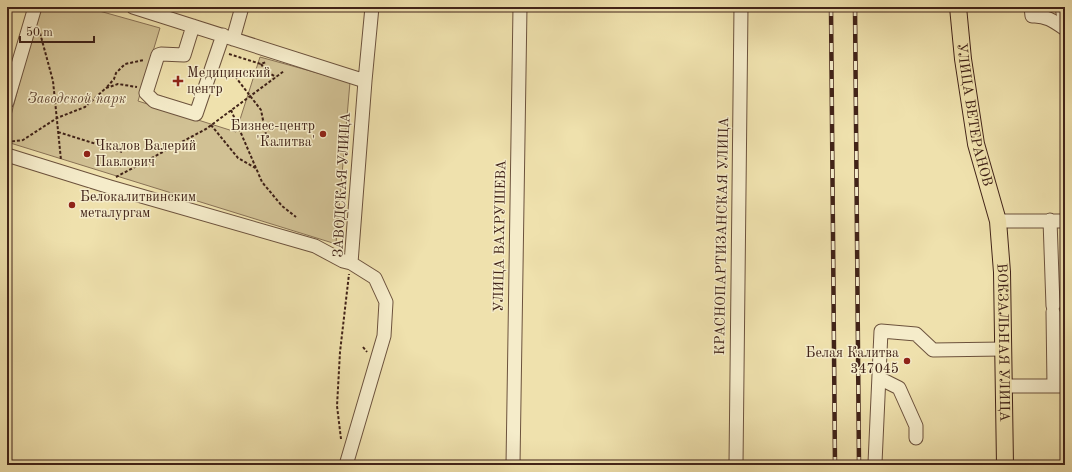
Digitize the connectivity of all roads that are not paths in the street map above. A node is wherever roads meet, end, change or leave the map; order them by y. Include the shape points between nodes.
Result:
1 (242, 7) edge
2 (372, 7) edge
3 (520, 7) edge
4 (741, 7) edge
5 (958, 7) edge
6 (1031, 7) edge
7 (1062, 7) edge
8 (141, 8) edge
9 (34, 10) edge
10 (1065, 24) edge
11 (193, 26) junction
12 (1065, 29) edge
13 (228, 37) junction
14 (365, 81) junction
15 (7, 102) edge
16 (7, 154) edge
17 (1050, 220) junction
18 (998, 221) junction
19 (1065, 221) edge
20 (351, 263) junction
21 (1003, 349) junction
22 (879, 378) junction
23 (1003, 386) junction
24 (1060, 386) edge
25 (916, 438) dead end
26 (875, 463) dead end
27 (346, 465) edge
28 (513, 465) edge
29 (736, 465) edge
30 (1005, 465) edge

1 - 13 street
2 - 14 street, ЗАВОДСКАЯ УЛИЦА
3 - 28 street, УЛИЦА ВАХРУШЕВА
4 - 29 street, КРАСНОПАРТИЗАНСКАЯ УЛИЦА
5 - 18 main road, УЛИЦА ВЕТЕРАНОВ via 976,144
6 - 12 street via 1032,16 1052,20
7 - 10 street
8 - 11 street
9 - 15 street
11 - 13 street
11 - 13 street via 184,55 158,55 146,93 154,101 196,114 218,50
13 - 14 street
14 - 20 street, ЗАВОДСКАЯ УЛИЦА
16 - 20 street via 110,187 314,246
17 - 18 street
17 - 19 street
17 - 24 street via 1053,309
18 - 21 main road, ВОКЗАЛЬНАЯ УЛИЦА via 1002,272
20 - 27 street, ЗАВОДСКАЯ УЛИЦА via 375,278 386,302 384,336
21 - 22 street via 933,350 916,334 881,331
21 - 23 main road, ВОКЗАЛЬНАЯ УЛИЦА
22 - 25 street via 899,388 916,426
22 - 26 street
23 - 24 street
23 - 30 main road, ВОКЗАЛЬНАЯ УЛИЦА

